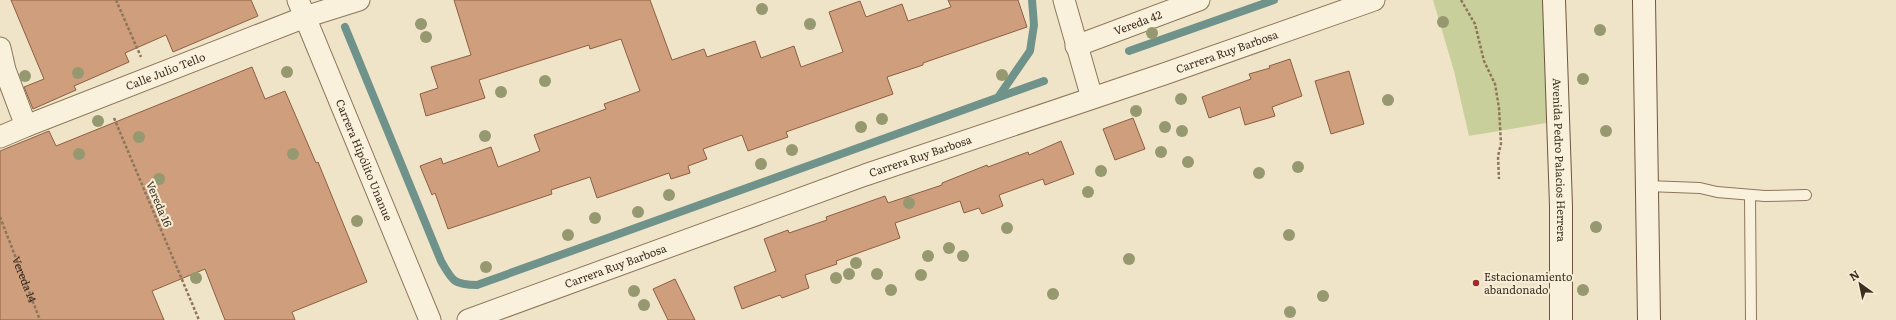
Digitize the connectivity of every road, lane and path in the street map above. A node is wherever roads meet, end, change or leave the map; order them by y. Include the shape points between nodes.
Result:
1 (116, 0) edge
2 (359, 0) edge
3 (1064, 0) edge
4 (1199, 0) edge
5 (1374, 0) edge
6 (1461, 0) edge
7 (1554, 0) edge
8 (1644, 0) edge
9 (301, 9) edge
10 (1076, 46) junction
11 (0, 48) edge
12 (2, 71) edge
13 (150, 77) junction
14 (104, 95) junction
15 (1092, 98) junction
16 (26, 126) junction
17 (0, 138) edge
18 (1499, 179) dead end
19 (1647, 186) junction
20 (1806, 194) dead end
21 (1750, 195) junction
22 (0, 217) edge
23 (40, 320) edge
24 (199, 320) edge
25 (430, 320) edge
26 (468, 320) edge
27 (1561, 320) edge
28 (1649, 320) edge
29 (1751, 320) edge

1 - 13 path
2 - 9 street, Calle Julio Tello
3 - 10 street
4 - 10 street, Vereda 42
5 - 15 street, Carrera Ruy Barbosa
6 - 18 path via 1475,24 1484,61 1494,84 1499,108 1501,144 1498,156
7 - 27 main road, Avenida Pedro Palacios Herrera via 1561,206
8 - 19 main road
9 - 13 street, Calle Julio Tello
9 - 25 street, Carrera Hipólito Unanue
10 - 15 street
11 - 12 street
12 - 16 street
13 - 14 street, Calle Julio Tello
14 - 16 street, Calle Julio Tello
14 - 24 path, Vereda 16
15 - 26 street, Carrera Ruy Barbosa via 865,175
16 - 17 street, Calle Julio Tello
19 - 21 lane via 1700,188
19 - 28 main road
20 - 21 lane
21 - 29 lane
22 - 23 path, Vereda 14

